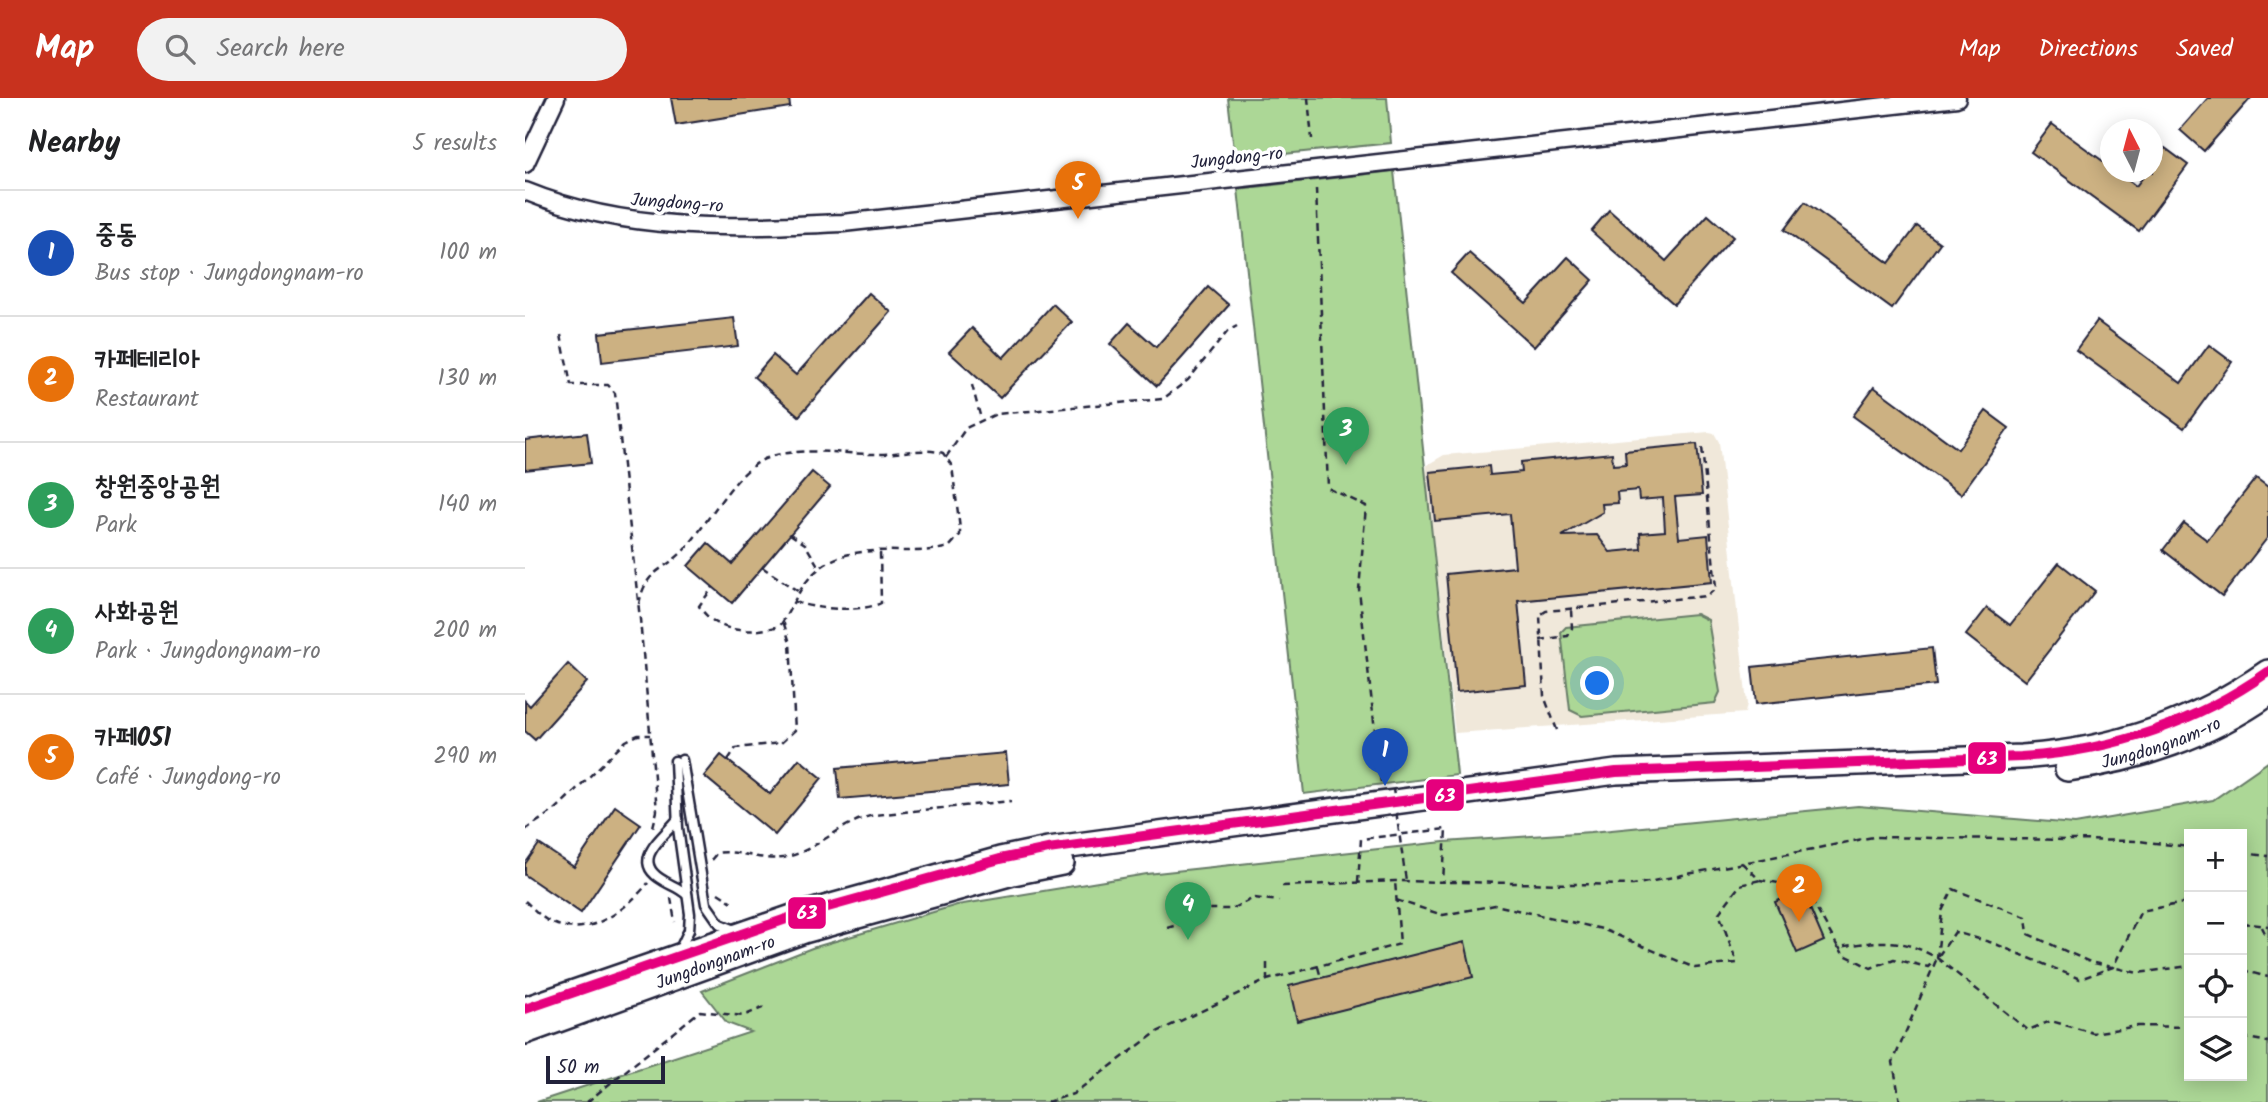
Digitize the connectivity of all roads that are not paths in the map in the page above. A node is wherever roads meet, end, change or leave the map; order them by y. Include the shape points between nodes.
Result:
1 (555, 98) edge
2 (1957, 98) edge
3 (525, 164) edge
4 (525, 191) edge
5 (2268, 672) edge
6 (2268, 694) edge
7 (678, 820) junction
8 (688, 897) junction
9 (751, 932) junction
10 (674, 959) junction
11 (525, 1009) edge
12 (525, 1032) edge

1 - 3 street
2 - 4 street, Jungdong-ro via 843,223 746,228 647,224 599,215
5 - 9 street, Jungdongnam-ro via 2191,717 2087,751 1616,772 1473,789 1024,853
6 - 12 street, Jungdongnam-ro via 2203,731 2099,765 1628,785 1036,867 804,931
7 - 8 lane
7 - 8 lane via 652,845 650,863 655,873
7 - 9 lane via 678,761 709,911 720,924
8 - 10 lane via 689,930
9 - 10 street, Jungdongnam-ro
10 - 11 street, Jungdongnam-ro

